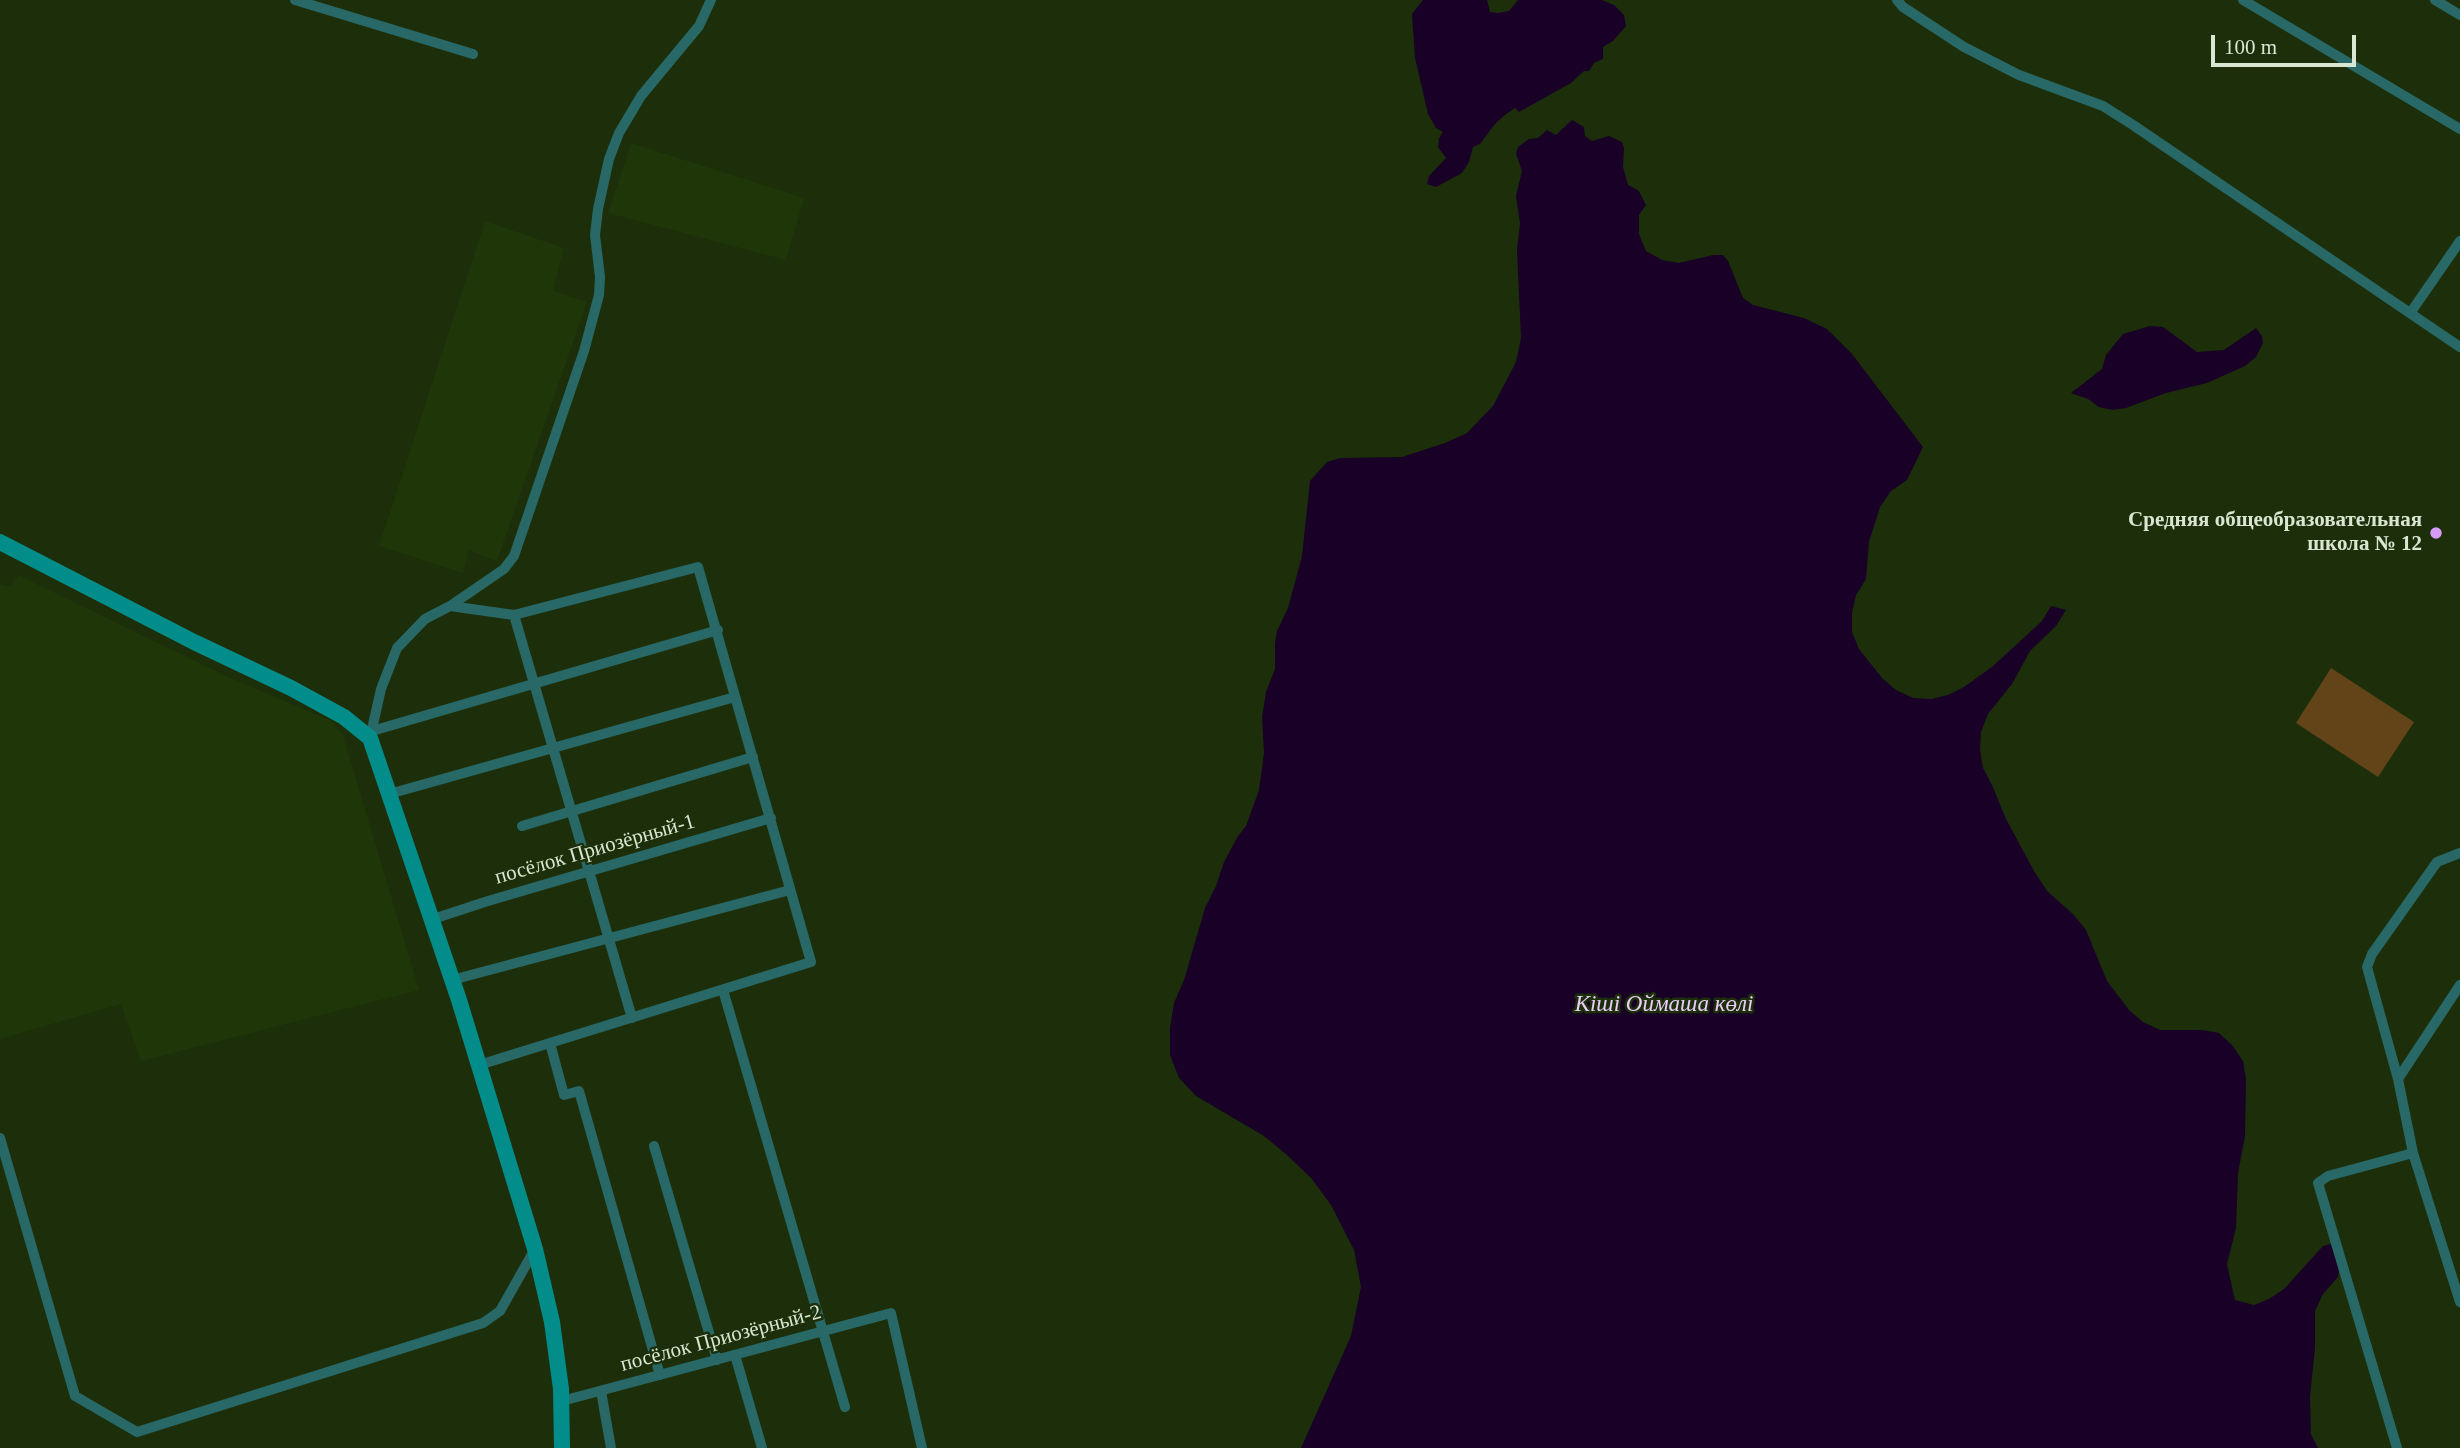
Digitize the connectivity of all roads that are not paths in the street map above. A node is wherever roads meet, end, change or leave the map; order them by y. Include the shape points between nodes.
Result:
1 (295, 0) edge
2 (711, 0) edge
3 (1898, 0) edge
4 (2243, 0) edge
5 (2435, 0) edge
6 (2460, 15) edge
7 (473, 54) dead end
8 (2460, 130) edge
9 (2460, 241) edge
10 (2411, 312) junction
11 (2460, 347) edge
12 (0, 541) edge
13 (450, 606) junction
14 (514, 615) junction
15 (718, 630) junction
16 (535, 685) junction
17 (735, 697) junction
18 (371, 735) junction
19 (554, 748) junction
20 (753, 757) junction
21 (389, 794) junction
22 (571, 810) junction
23 (771, 818) junction
24 (522, 826) dead end
25 (2460, 853) edge
26 (590, 873) junction
27 (790, 890) junction
28 (430, 920) junction
29 (610, 939) junction
30 (452, 980) junction
31 (2460, 985) edge
32 (723, 990) junction
33 (632, 1018) junction
34 (550, 1043) junction
35 (479, 1065) junction
36 (2398, 1079) junction
37 (0, 1138) edge
38 (654, 1146) dead end
39 (2413, 1153) junction
40 (535, 1249) junction
41 (2460, 1302) edge
42 (823, 1331) junction
43 (735, 1355) junction
44 (717, 1360) junction
45 (660, 1375) junction
46 (601, 1391) junction
47 (562, 1401) junction
48 (845, 1407) dead end
49 (562, 1448) edge
50 (611, 1448) edge
51 (762, 1448) edge
52 (922, 1448) edge
53 (2397, 1448) edge

1 - 7 street
2 - 13 street via 699,26 641,96 609,159 595,235 599,295 518,547 504,569
3 - 10 street via 1982,56 2113,112
4 - 8 street
5 - 6 street
9 - 10 street
10 - 11 street
12 - 18 street via 291,688
13 - 14 street
13 - 18 street via 425,620 397,648 381,689
14 - 15 street via 698,568
14 - 16 street
15 - 16 street
15 - 17 street
16 - 18 street
16 - 19 street
17 - 19 street
17 - 20 street
18 - 21 street
19 - 21 street
19 - 22 street
20 - 22 street
20 - 23 street
21 - 28 street
22 - 24 street
22 - 26 street
23 - 26 street, посёлок Приозёрный-1
23 - 27 street
25 - 36 street via 2437,862 2367,967
26 - 28 street, посёлок Приозёрный-1
26 - 29 street
27 - 29 street
27 - 32 street via 811,962
28 - 30 street
29 - 30 street
29 - 33 street
30 - 35 street
31 - 36 street
32 - 33 street
32 - 42 street
33 - 34 street
34 - 35 street
34 - 45 street via 564,1095 579,1091
35 - 40 street
36 - 39 street
37 - 40 street via 75,1396 137,1432 483,1322 500,1311
38 - 44 street
39 - 41 street
39 - 53 street via 2318,1183
40 - 47 street via 552,1322
42 - 43 street, посёлок Приозёрный-2
42 - 48 street
42 - 52 street, посёлок Приозёрный-2 via 891,1313
43 - 44 street, посёлок Приозёрный-2
43 - 51 street
44 - 45 street, посёлок Приозёрный-2
45 - 46 street, посёлок Приозёрный-2
46 - 47 street, посёлок Приозёрный-2
46 - 50 street
47 - 49 street

